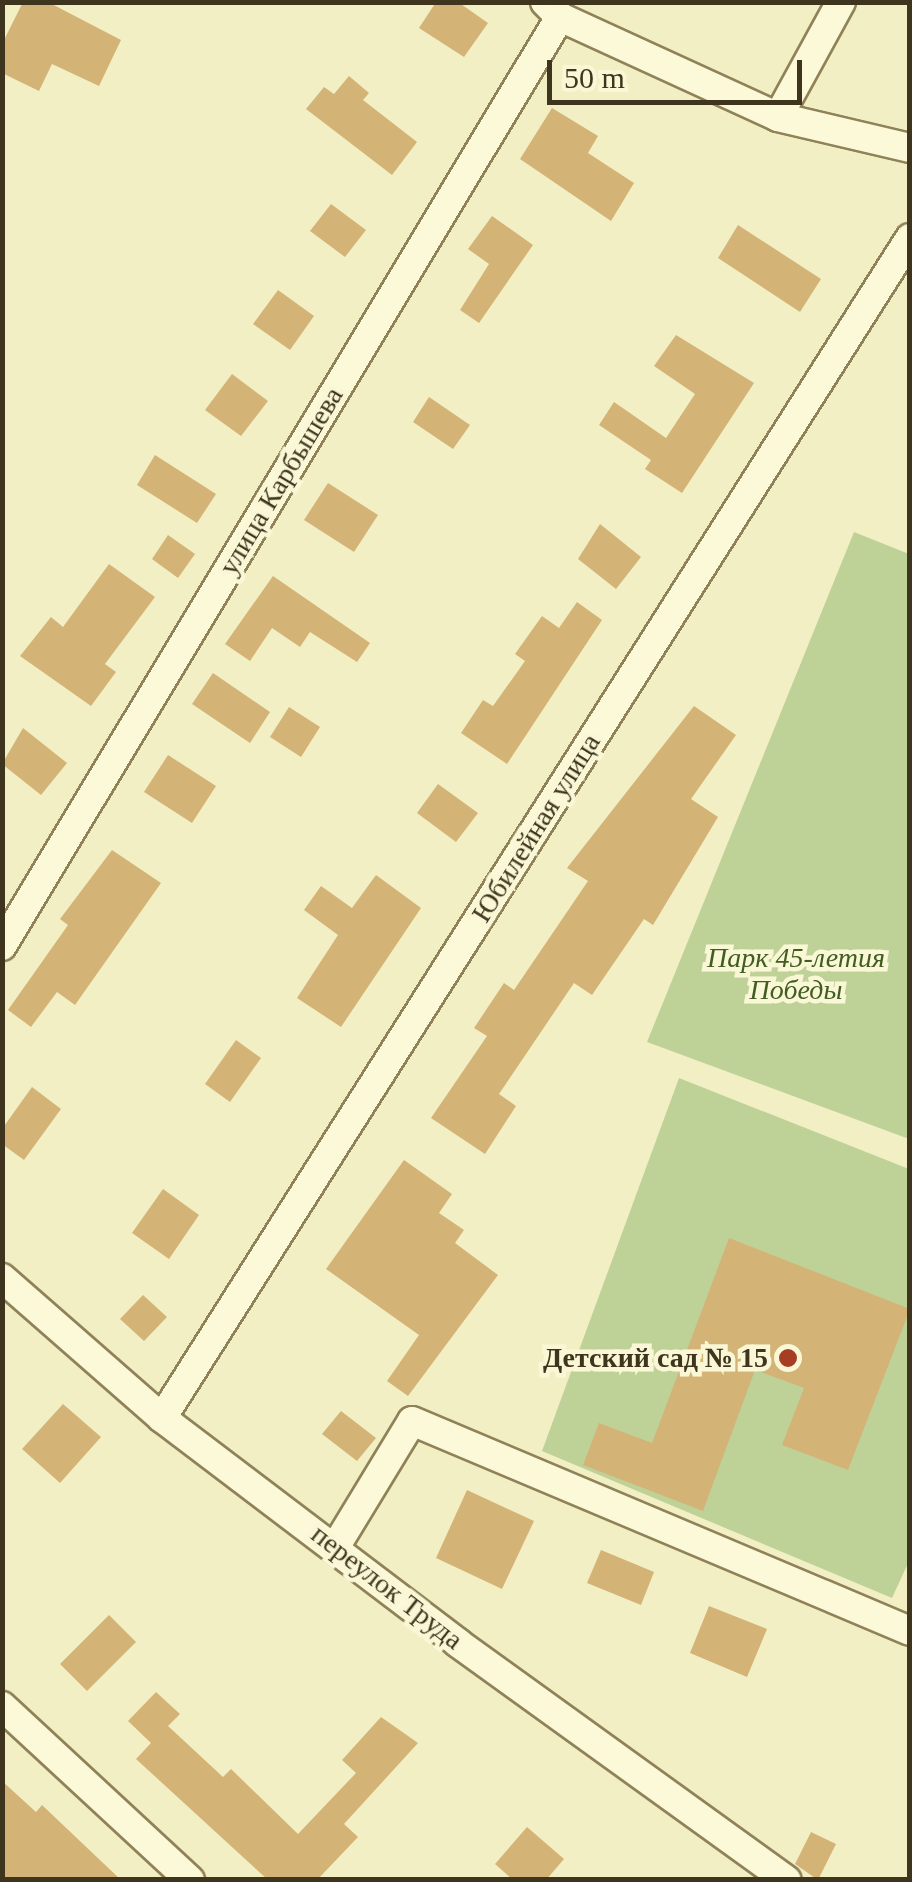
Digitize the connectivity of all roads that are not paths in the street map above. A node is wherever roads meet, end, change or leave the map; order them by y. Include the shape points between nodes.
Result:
1 (841, 2) edge
2 (552, 10) edge
3 (778, 117) junction
4 (910, 148) edge
5 (910, 238) edge
6 (2, 946) edge
7 (2, 1278) edge
8 (162, 1418) junction
9 (336, 1546) junction
10 (910, 1632) edge
11 (2, 1706) edge
12 (787, 1879) edge
13 (190, 1880) edge

1 - 3 street
2 - 3 street
2 - 6 street, улица Карбышева
3 - 4 street
5 - 8 street, Юбилейная улица
7 - 8 street, переулок Труда
8 - 9 street, переулок Труда
9 - 10 street via 412,1422
9 - 12 street, переулок Труда via 458,1643
11 - 13 street

